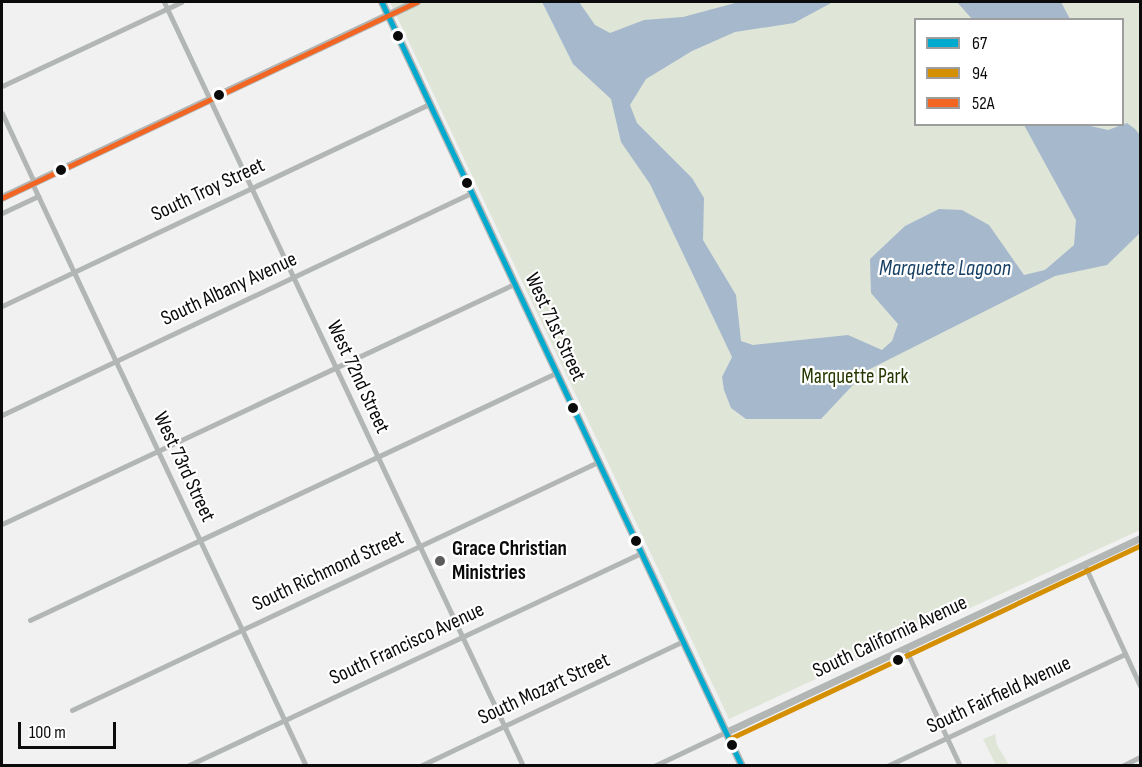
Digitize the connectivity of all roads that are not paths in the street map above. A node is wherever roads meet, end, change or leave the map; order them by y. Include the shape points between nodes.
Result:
1 (164, 2) edge
2 (181, 2) edge
3 (382, 2) edge
4 (417, 2) edge
5 (167, 8) junction
6 (388, 15) junction
7 (2, 86) edge
8 (209, 99) junction
9 (429, 104) junction
10 (2, 113) edge
11 (33, 183) junction
12 (251, 188) junction
13 (471, 193) junction
14 (38, 196) junction
15 (2, 198) edge
16 (2, 213) edge
17 (73, 272) junction
18 (293, 277) junction
19 (514, 284) junction
20 (2, 306) edge
21 (115, 361) junction
22 (336, 368) junction
23 (556, 373) junction
24 (2, 415) edge
25 (158, 451) junction
26 (378, 457) junction
27 (598, 462) junction
28 (2, 524) edge
29 (1140, 538) edge
30 (200, 541) junction
31 (420, 546) junction
32 (641, 553) junction
33 (1084, 564) junction
34 (30, 620) dead end
35 (242, 630) junction
36 (462, 636) junction
37 (683, 641) junction
38 (905, 648) junction
39 (1125, 654) junction
40 (1140, 686) edge
41 (72, 710) dead end
42 (284, 720) junction
43 (504, 726) junction
44 (726, 732) junction
45 (947, 737) junction
46 (1140, 757) edge
47 (187, 765) edge
48 (306, 765) edge
49 (420, 765) edge
50 (523, 765) edge
51 (654, 765) edge
52 (742, 765) edge
53 (887, 765) edge
54 (960, 765) edge
55 (1122, 765) edge

1 - 5 street, West 72nd Street
2 - 5 street
3 - 6 main road, West 71st Street
4 - 6 main road
5 - 7 street
5 - 8 street, West 72nd Street
6 - 8 main road
6 - 9 main road, West 71st Street
8 - 11 main road
8 - 12 street, West 72nd Street
9 - 12 street, South Troy Street
9 - 13 main road, West 71st Street
10 - 11 street, West 73rd Street
11 - 14 street, West 73rd Street
11 - 15 main road
12 - 17 street, South Troy Street
12 - 18 street, West 72nd Street
13 - 18 street, South Albany Avenue
13 - 19 main road, West 71st Street
14 - 16 street
14 - 17 street, West 73rd Street
17 - 20 street, South Troy Street
17 - 21 street, West 73rd Street
18 - 21 street, South Albany Avenue
18 - 22 street, West 72nd Street
19 - 22 street
19 - 23 main road, West 71st Street
21 - 24 street, South Albany Avenue
21 - 25 street, West 73rd Street
22 - 25 street
22 - 26 street, West 72nd Street
23 - 26 street
23 - 27 main road, West 71st Street
25 - 28 street
25 - 30 street, West 73rd Street
26 - 30 street
26 - 31 street, West 72nd Street
27 - 31 street, South Richmond Street
27 - 32 main road, West 71st Street
29 - 33 street, South California Avenue
30 - 34 street
30 - 35 street, West 73rd Street
31 - 35 street, South Richmond Street
31 - 36 street, West 72nd Street
32 - 36 street, South Francisco Avenue
32 - 37 main road, West 71st Street
33 - 38 street, South California Avenue
33 - 39 street
35 - 41 street, South Richmond Street
35 - 42 street, West 73rd Street
36 - 42 street, South Francisco Avenue
36 - 43 street, West 72nd Street
37 - 43 street, South Mozart Street
37 - 44 main road, West 71st Street
38 - 44 street, South California Avenue
38 - 45 street
39 - 40 street
39 - 45 street, South Fairfield Avenue
42 - 47 street, South Francisco Avenue
42 - 48 street, West 73rd Street
43 - 49 street, South Mozart Street
43 - 50 street, West 72nd Street
44 - 51 street, South California Avenue
44 - 52 main road, West 71st Street
45 - 53 street, South Fairfield Avenue
45 - 54 street
46 - 55 street

